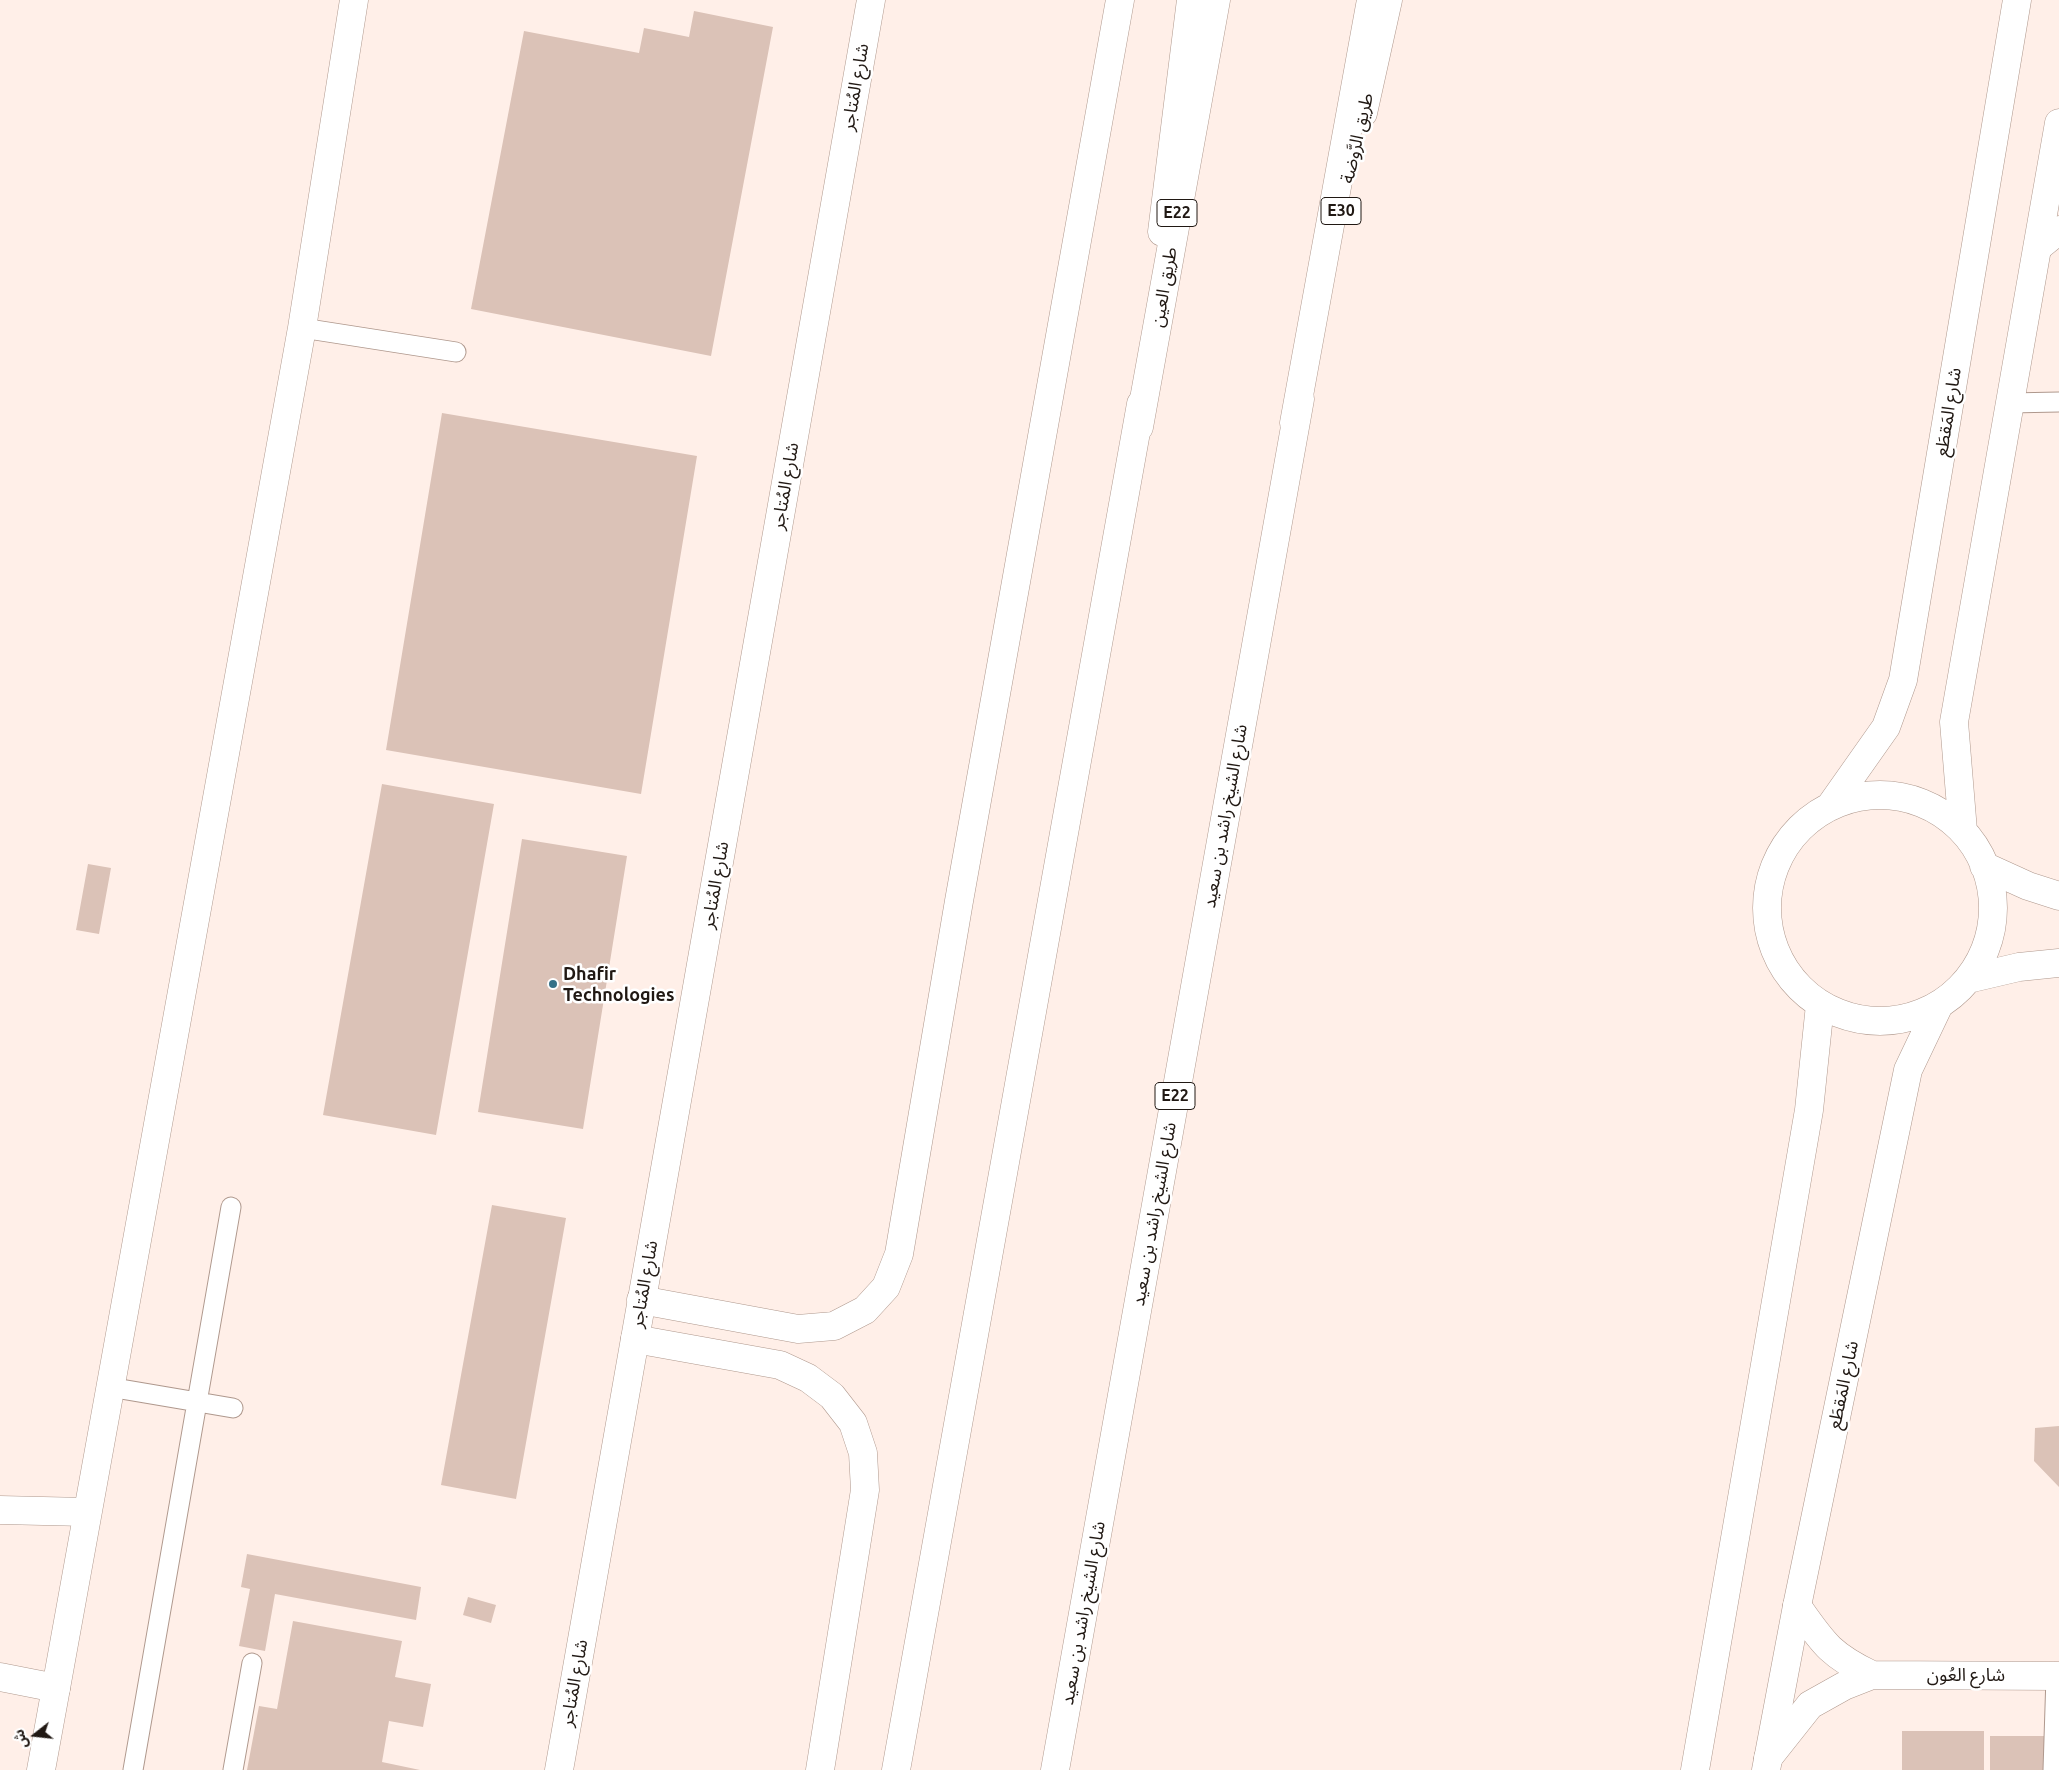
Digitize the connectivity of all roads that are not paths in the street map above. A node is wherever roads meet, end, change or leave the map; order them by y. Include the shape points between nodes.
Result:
1 (354, 0) edge
2 (871, 0) edge
3 (1120, 0) edge
4 (1191, 0) edge
5 (1216, 0) edge
6 (1370, 0) edge
7 (1388, 0) edge
8 (2017, 0) edge
9 (2059, 123) edge
10 (2059, 230) edge
11 (2038, 247) junction
12 (302, 328) junction
13 (456, 352) dead end
14 (2059, 402) edge
15 (2010, 404) junction
16 (1294, 423) junction
17 (1138, 427) junction
18 (1830, 805) junction
19 (1963, 831) junction
20 (1984, 866) junction
21 (2059, 896) edge
22 (2059, 963) edge
23 (1968, 979) junction
24 (1820, 1005) junction
25 (1939, 1006) junction
26 (231, 1206) dead end
27 (641, 1300) junction
28 (634, 1339) junction
29 (108, 1386) junction
30 (197, 1402) junction
31 (233, 1408) dead end
32 (0, 1510) edge
33 (86, 1512) junction
34 (1797, 1606) junction
35 (252, 1663) dead end
36 (1872, 1675) junction
37 (2058, 1676) edge
38 (0, 1677) edge
39 (56, 1688) junction
40 (1767, 1764) edge
41 (41, 1770) edge
42 (133, 1770) edge
43 (233, 1770) edge
44 (559, 1770) edge
45 (820, 1770) edge
46 (896, 1770) edge
47 (1055, 1770) edge
48 (1695, 1770) edge
49 (2053, 1770) edge

1 - 12 main road
2 - 27 main road, شارع المُتاجر
3 - 27 main road via 899,1254 881,1293 865,1310 834,1326 798,1329
4 - 17 main road
5 - 17 main road, طريق العين / E22
6 - 16 main road, E22
7 - 16 main road, طريق الرَّوضة / E30
8 - 18 main road, شارع المَقطَع via 1903,680 1886,727
9 - 11 main road
10 - 11 main road
11 - 15 main road
12 - 13 lane
12 - 29 main road
14 - 15 lane
15 - 19 main road via 1954,722
16 - 47 main road, شارع الشيخ راشد بن سعيد / E22
17 - 46 main road, E22
18 - 19 main road via 1865,795 1901,796 1935,808
18 - 24 main road via 1798,828 1775,862 1766,902 1771,942 1790,978
19 - 20 main road
20 - 21 main road
20 - 23 main road via 1992,895 1992,925 1984,954
22 - 23 main road via 2019,967
23 - 25 main road
24 - 25 main road via 1858,1020 1901,1021
24 - 48 main road via 1809,1110
25 - 34 main road, شارع المَقطَع via 1908,1070
26 - 30 lane
27 - 28 main road, شارع المُتاجر
28 - 44 main road, شارع المُتاجر
28 - 45 main road via 780,1365 808,1378 832,1396 853,1423 863,1453 865,1490
29 - 30 lane
29 - 33 main road
30 - 31 lane
30 - 42 lane
32 - 33 main road
33 - 39 main road
34 - 36 main road, شارع العُون via 1822,1643 1845,1662
34 - 40 main road, شارع المَقطَع
35 - 43 lane
36 - 37 main road, شارع العُون
36 - 40 main road, شارع العُون via 1810,1705
37 - 49 lane
38 - 39 main road
39 - 41 main road

